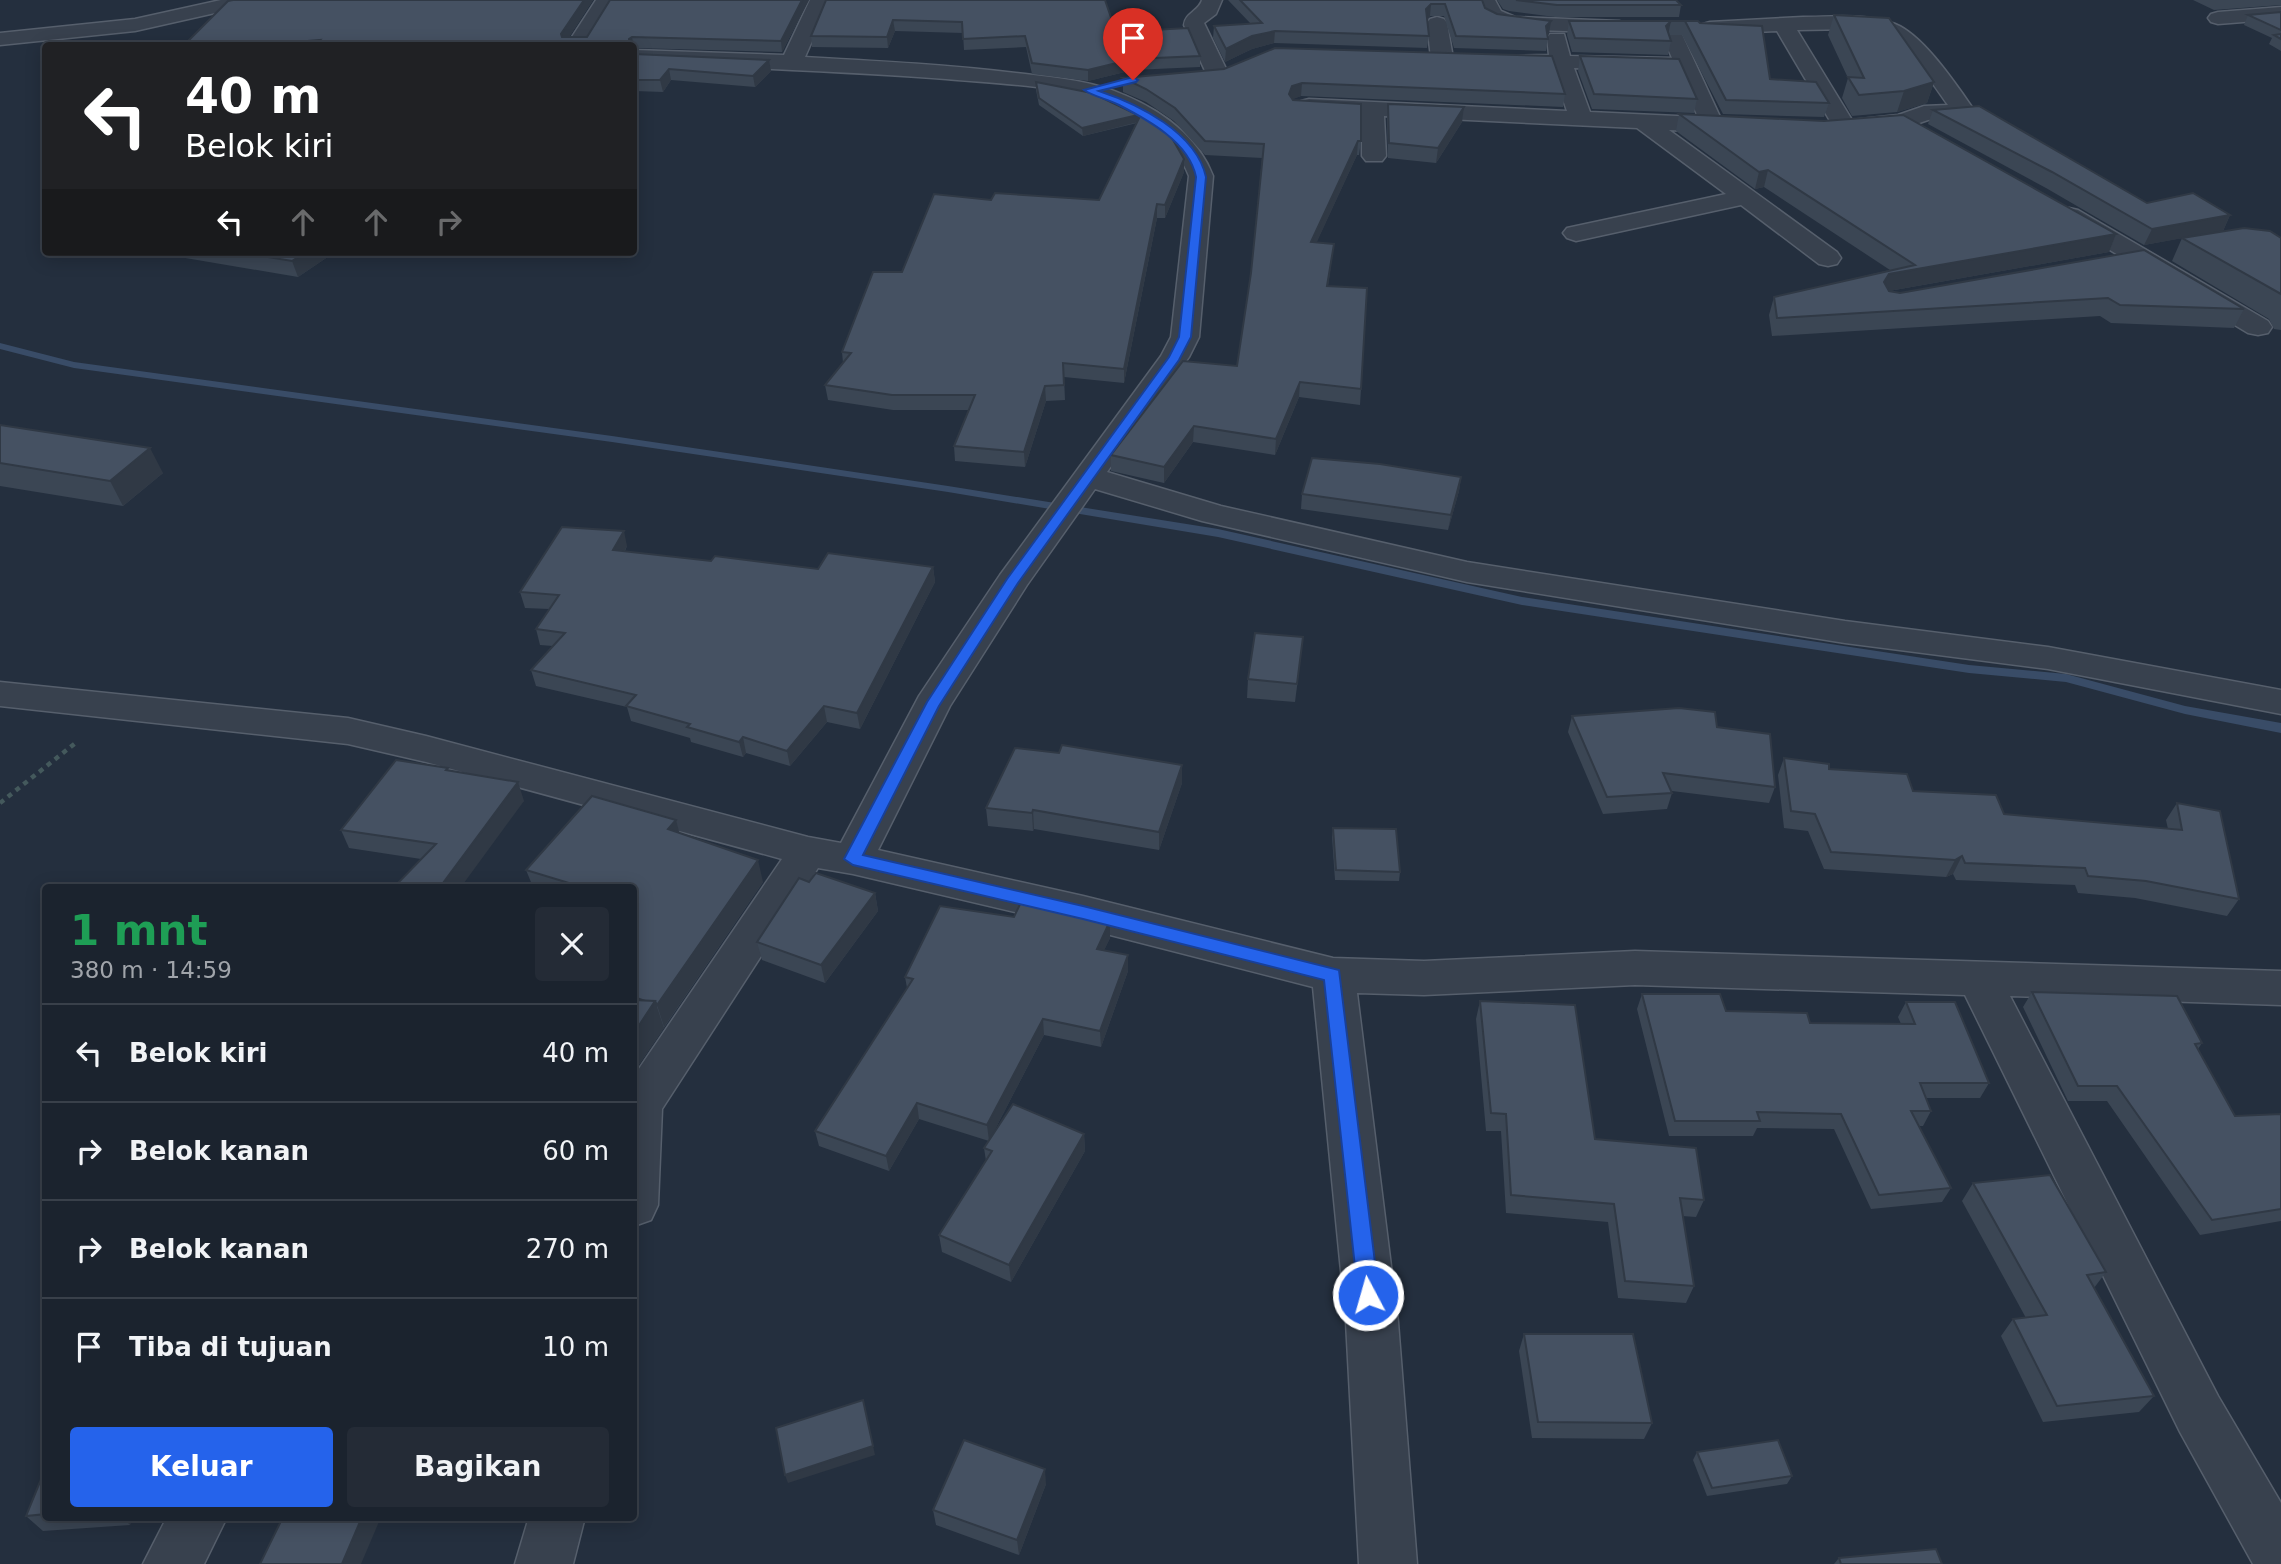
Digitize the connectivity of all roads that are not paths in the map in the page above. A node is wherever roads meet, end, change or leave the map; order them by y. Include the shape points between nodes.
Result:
1 (248, 0) edge
2 (606, 0) edge
3 (820, 0) edge
4 (1212, 0) edge
5 (1485, 0) edge
6 (2230, 0) edge
7 (1619, 9) edge
8 (2281, 13) edge
9 (2258, 15) junction
10 (2218, 18) dead end
11 (1437, 23) edge
12 (1555, 26) junction
13 (1785, 26) junction
14 (1632, 27) junction
15 (1669, 27) junction
16 (0, 39) edge
17 (579, 42) edge
18 (637, 56) edge
19 (1416, 57) edge
20 (1442, 58) junction
21 (792, 62) junction
22 (1561, 62) junction
23 (1686, 65) junction
24 (1217, 73) edge
25 (1125, 81) edge
26 (1089, 90) junction
27 (1301, 106) edge
28 (1373, 110) junction
29 (1581, 118) junction
30 (1644, 122) junction
31 (1902, 122) junction
32 (1713, 125) junction
33 (1844, 126) junction
34 (1754, 127) edge
35 (1819, 128) edge
36 (1927, 135) edge
37 (1374, 156) dead end
38 (1746, 197) junction
39 (2048, 202) edge
40 (1576, 233) dead end
41 (2180, 250) dead end
42 (2141, 257) junction
43 (1828, 258) dead end
44 (2102, 265) edge
45 (2258, 327) dead end
46 (1084, 484) junction
47 (0, 694) edge
48 (2281, 702) edge
49 (808, 852) junction
50 (853, 859) junction
51 (1333, 975) junction
52 (1978, 977) junction
53 (2281, 988) edge
54 (637, 1108) edge
55 (197, 1521) edge
56 (556, 1521) edge
57 (2281, 1557) edge
58 (172, 1564) edge
59 (544, 1564) edge
60 (1388, 1564) edge

1 - 16 street via 135,25
2 - 17 street
3 - 21 street
4 - 24 street via 1194,25
5 - 12 street via 1493,16 1503,20
6 - 9 street
7 - 14 street
8 - 9 street
9 - 10 street
11 - 20 street
12 - 14 street
12 - 22 street
13 - 15 street
13 - 31 street via 1858,24 1892,30 1929,65 1961,107 1926,112
13 - 33 street
14 - 15 street
15 - 23 street
18 - 21 street
19 - 20 street
20 - 22 street
21 - 26 street via 1000,77
22 - 23 street
22 - 29 street
23 - 32 street
25 - 26 street
26 - 46 street via 1121,102 1163,127 1184,145 1201,177 1185,337
27 - 28 street
28 - 29 street
28 - 37 street
29 - 30 street
30 - 32 street
30 - 38 street
31 - 33 street
31 - 36 street
32 - 34 street
33 - 35 street
38 - 40 street
38 - 43 street
39 - 42 street
41 - 42 street
42 - 44 street
42 - 45 street
46 - 48 street via 1467,572 1845,632 2049,658
46 - 50 street via 1012,582 932,705
47 - 49 street via 348,731
49 - 50 street
49 - 54 street
50 - 51 street
51 - 52 street via 1423,978 1635,968
51 - 60 street via 1372,1322
52 - 53 street
52 - 57 street via 2199,1414
55 - 58 street
56 - 59 street

